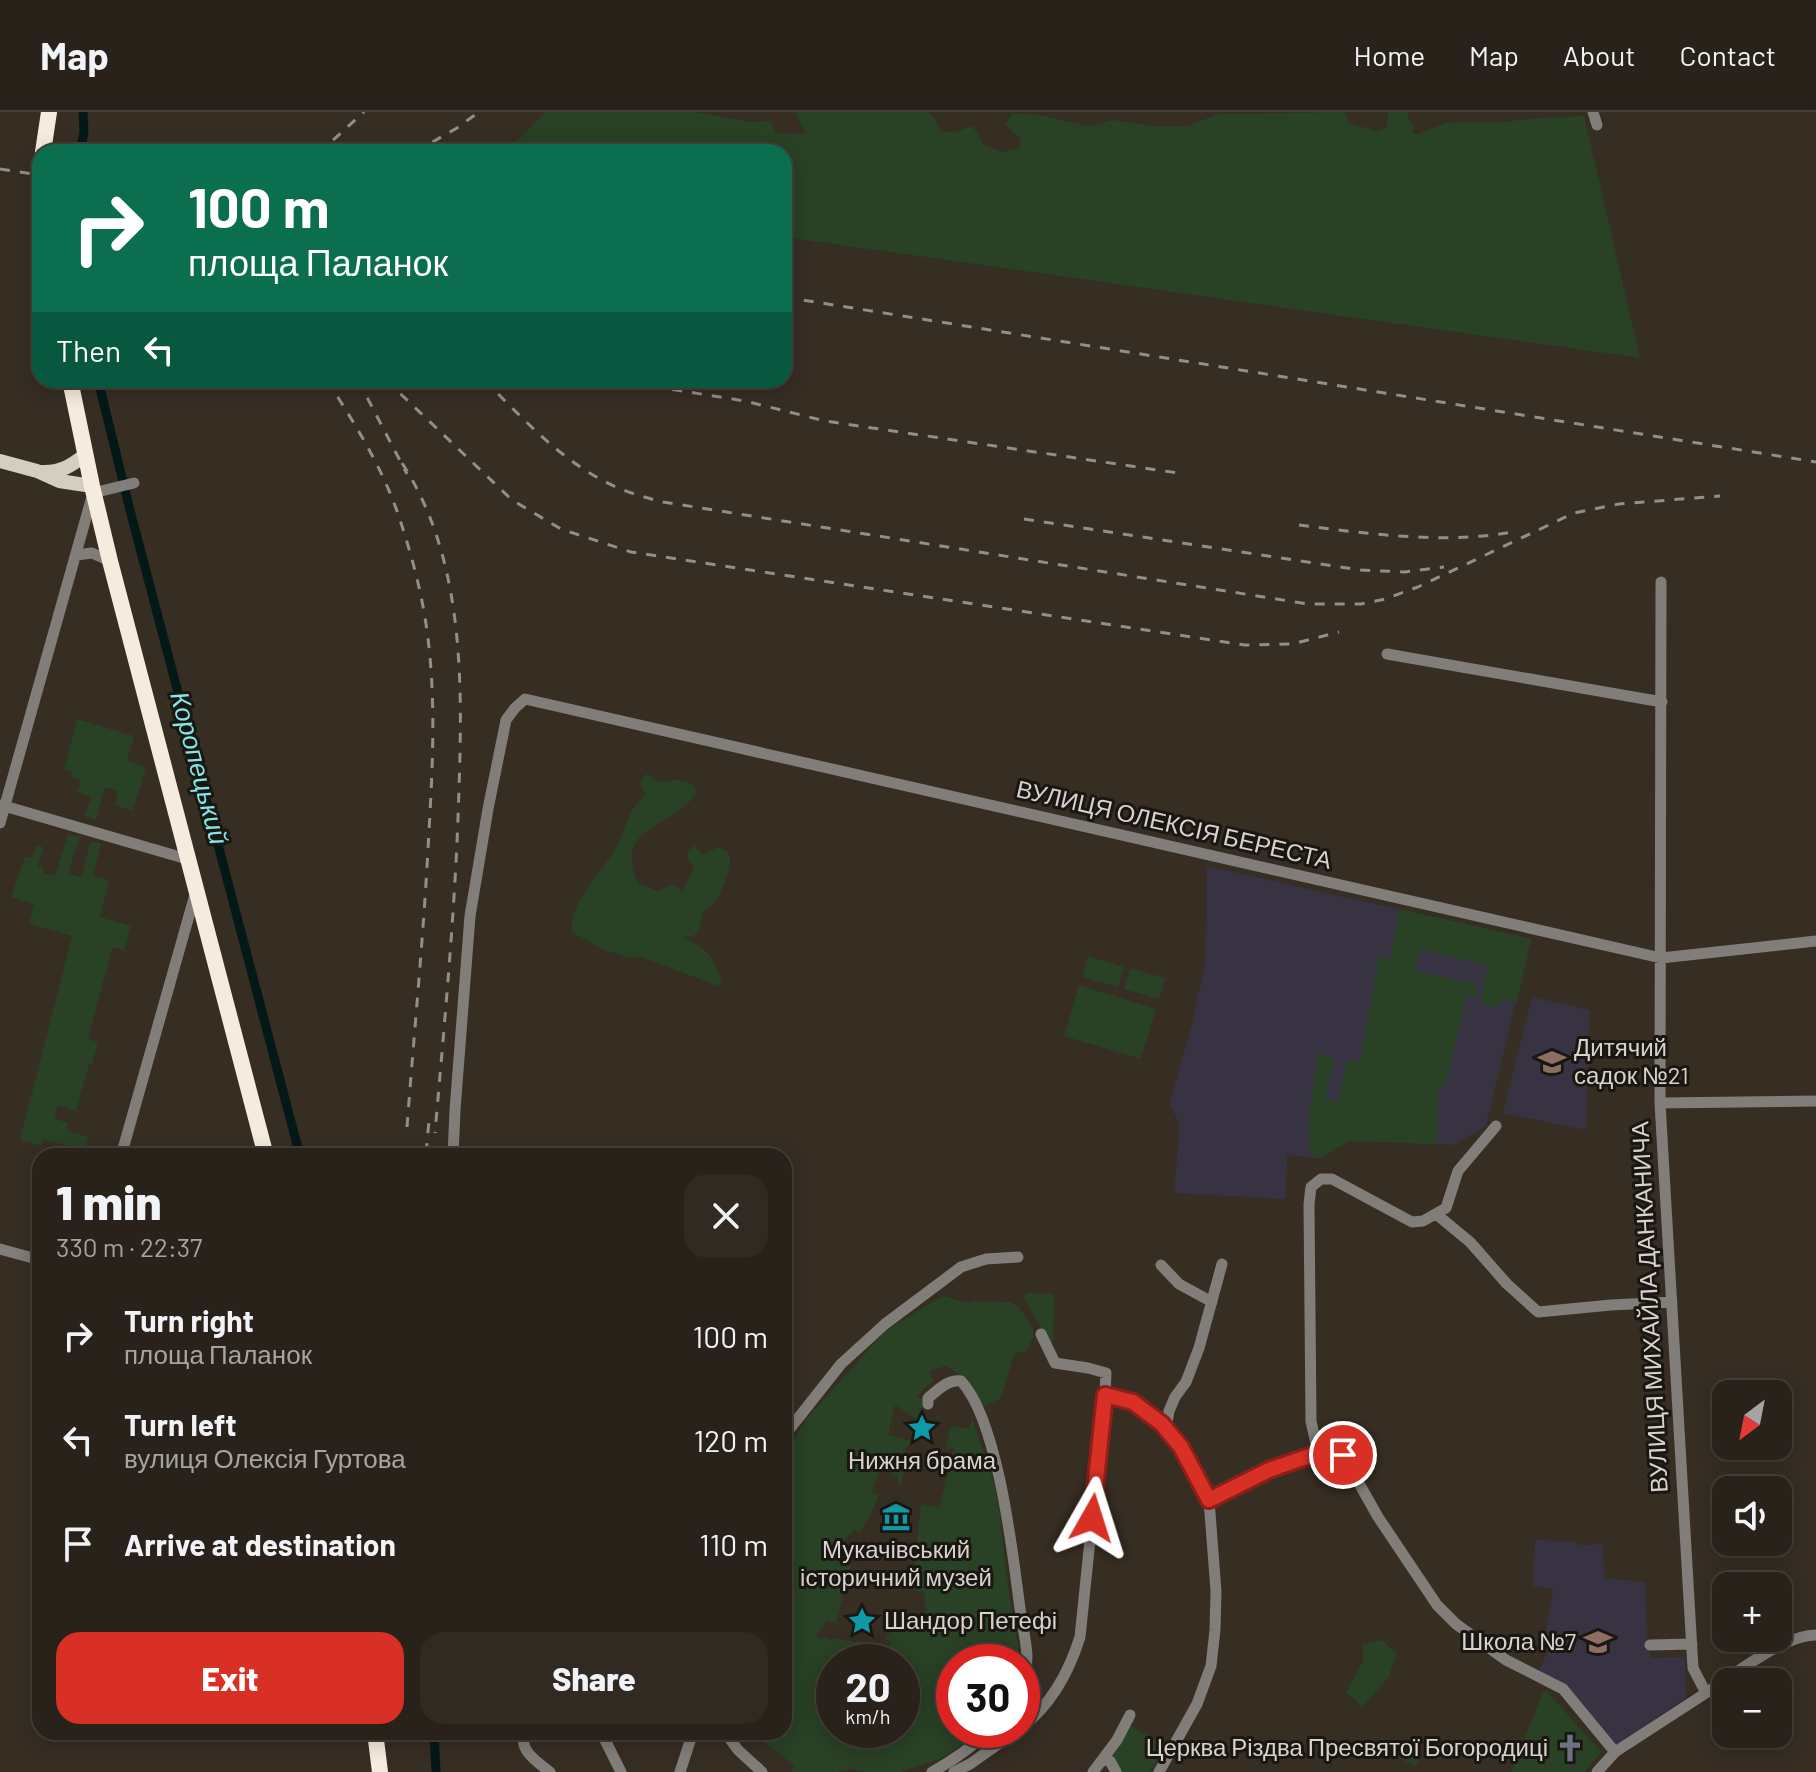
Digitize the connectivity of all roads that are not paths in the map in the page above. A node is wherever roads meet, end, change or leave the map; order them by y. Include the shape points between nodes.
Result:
1 (49, 112) edge
2 (1593, 112) edge
3 (1597, 125) dead end
4 (44, 144) edge
5 (72, 388) edge
6 (85, 455) junction
7 (0, 461) edge
8 (37, 471) junction
9 (132, 483) dead end
10 (93, 489) junction
11 (76, 555) junction
12 (110, 561) junction
13 (1661, 582) dead end
14 (1387, 654) dead end
15 (1662, 702) junction
16 (2, 806) edge
17 (0, 823) edge
18 (187, 859) junction
19 (196, 891) junction
20 (1816, 941) edge
21 (1661, 958) junction
22 (1816, 1101) edge
23 (1660, 1103) junction
24 (1496, 1126) dead end
25 (123, 1148) edge
26 (264, 1148) edge
27 (453, 1148) edge
28 (1436, 1214) junction
29 (0, 1249) edge
30 (1018, 1257) dead end
31 (32, 1258) edge
32 (1222, 1264) dead end
33 (1161, 1265) dead end
34 (1212, 1302) junction
35 (1672, 1302) junction
36 (1041, 1334) dead end
37 (1105, 1395) junction
38 (928, 1404) dead end
39 (792, 1426) edge
40 (1166, 1429) junction
41 (1318, 1453) junction
42 (1209, 1500) junction
43 (1816, 1635) edge
44 (1025, 1644) edge
45 (1692, 1644) junction
46 (1650, 1645) dead end
47 (1706, 1693) junction
48 (1040, 1711) edge
49 (1130, 1715) dead end
50 (376, 1740) edge
51 (522, 1740) edge
52 (605, 1740) edge
53 (690, 1740) edge
54 (731, 1740) edge
55 (969, 1748) edge
56 (992, 1748) edge
57 (1615, 1752) junction
58 (1103, 1759) junction
59 (380, 1772) edge
60 (550, 1772) edge
61 (621, 1772) edge
62 (680, 1772) edge
63 (762, 1772) edge
64 (932, 1772) edge
65 (954, 1772) edge
66 (1093, 1772) edge
67 (1116, 1772) edge
68 (1159, 1772) edge
69 (1597, 1772) edge

1 - 4 highway
2 - 3 street
5 - 6 highway
6 - 8 main road via 63,470
6 - 10 highway
7 - 8 main road
8 - 10 main road
9 - 10 street
10 - 11 street
10 - 12 highway
11 - 12 street via 92,553
11 - 16 street
12 - 18 highway
13 - 15 street, ВУЛИЦЯ МИХАЙЛА ДАНКАНИЧА
14 - 15 street
15 - 21 street, ВУЛИЦЯ МИХАЙЛА ДАНКАНИЧА
16 - 17 street
16 - 18 street
18 - 19 highway
19 - 25 street
19 - 26 highway
20 - 21 street, ВУЛИЦЯ ОЛЕКСІЯ БЕРЕСТА
21 - 23 street, ВУЛИЦЯ МИХАЙЛА ДАНКАНИЧА
21 - 27 street, ВУЛИЦЯ ОЛЕКСІЯ БЕРЕСТА via 525,699 506,720 470,916
22 - 23 street
23 - 35 street, ВУЛИЦЯ МИХАЙЛА ДАНКАНИЧА
24 - 28 street via 1458,1171 1446,1208
28 - 35 street via 1538,1312
28 - 41 street via 1412,1222 1332,1179 1311,1187 1311,1421
29 - 31 street
30 - 39 street via 961,1267 841,1364
32 - 34 street
33 - 34 street via 1179,1284
34 - 40 street
35 - 45 street, ВУЛИЦЯ МИХАЙЛА ДАНКАНИЧА
36 - 37 street via 1055,1363 1106,1373
37 - 40 street via 1133,1402
37 - 48 street via 1080,1637 1059,1686
38 - 44 street via 928,1398 952,1380 961,1381 977,1406 1002,1493
40 - 42 street
41 - 42 street
41 - 57 street via 1343,1455 1437,1605 1506,1660 1563,1689
42 - 68 street via 1216,1591 1211,1666 1197,1704
43 - 47 street via 1784,1642
45 - 46 street
45 - 47 street, ВУЛИЦЯ МИХАЙЛА ДАНКАНИЧА via 1693,1668
47 - 57 street
49 - 58 street
50 - 59 highway
51 - 60 street via 534,1760
52 - 61 street
53 - 62 street
54 - 63 street
55 - 64 street
56 - 65 street
57 - 69 street
58 - 66 street
58 - 67 street

